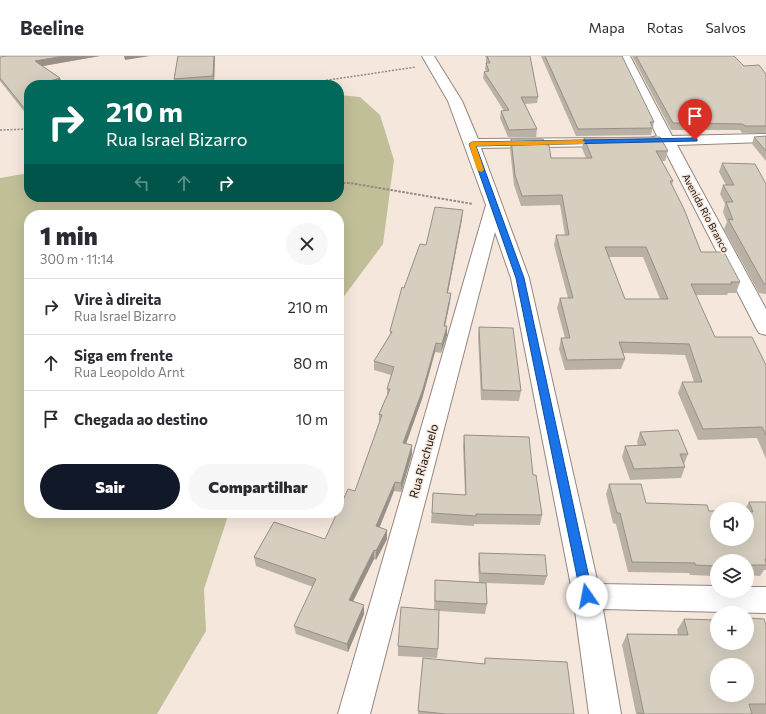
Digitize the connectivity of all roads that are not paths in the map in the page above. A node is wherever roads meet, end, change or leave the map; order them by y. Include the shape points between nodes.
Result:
1 (624, 56) edge
2 (430, 60) edge
3 (766, 138) edge
4 (644, 141) edge
5 (667, 141) junction
6 (628, 142) edge
7 (472, 144) junction
8 (493, 207) junction
9 (766, 328) edge
10 (587, 596) junction
11 (766, 600) edge
12 (354, 714) edge
13 (605, 714) edge

1 - 5 street, Avenida Rio Branco
2 - 7 street via 455,101
3 - 5 street
4 - 5 street
5 - 9 street, Avenida Rio Branco
6 - 7 street
7 - 8 street
8 - 10 street via 520,278
8 - 12 street, Rua Riachuelo
10 - 11 street
10 - 13 street

